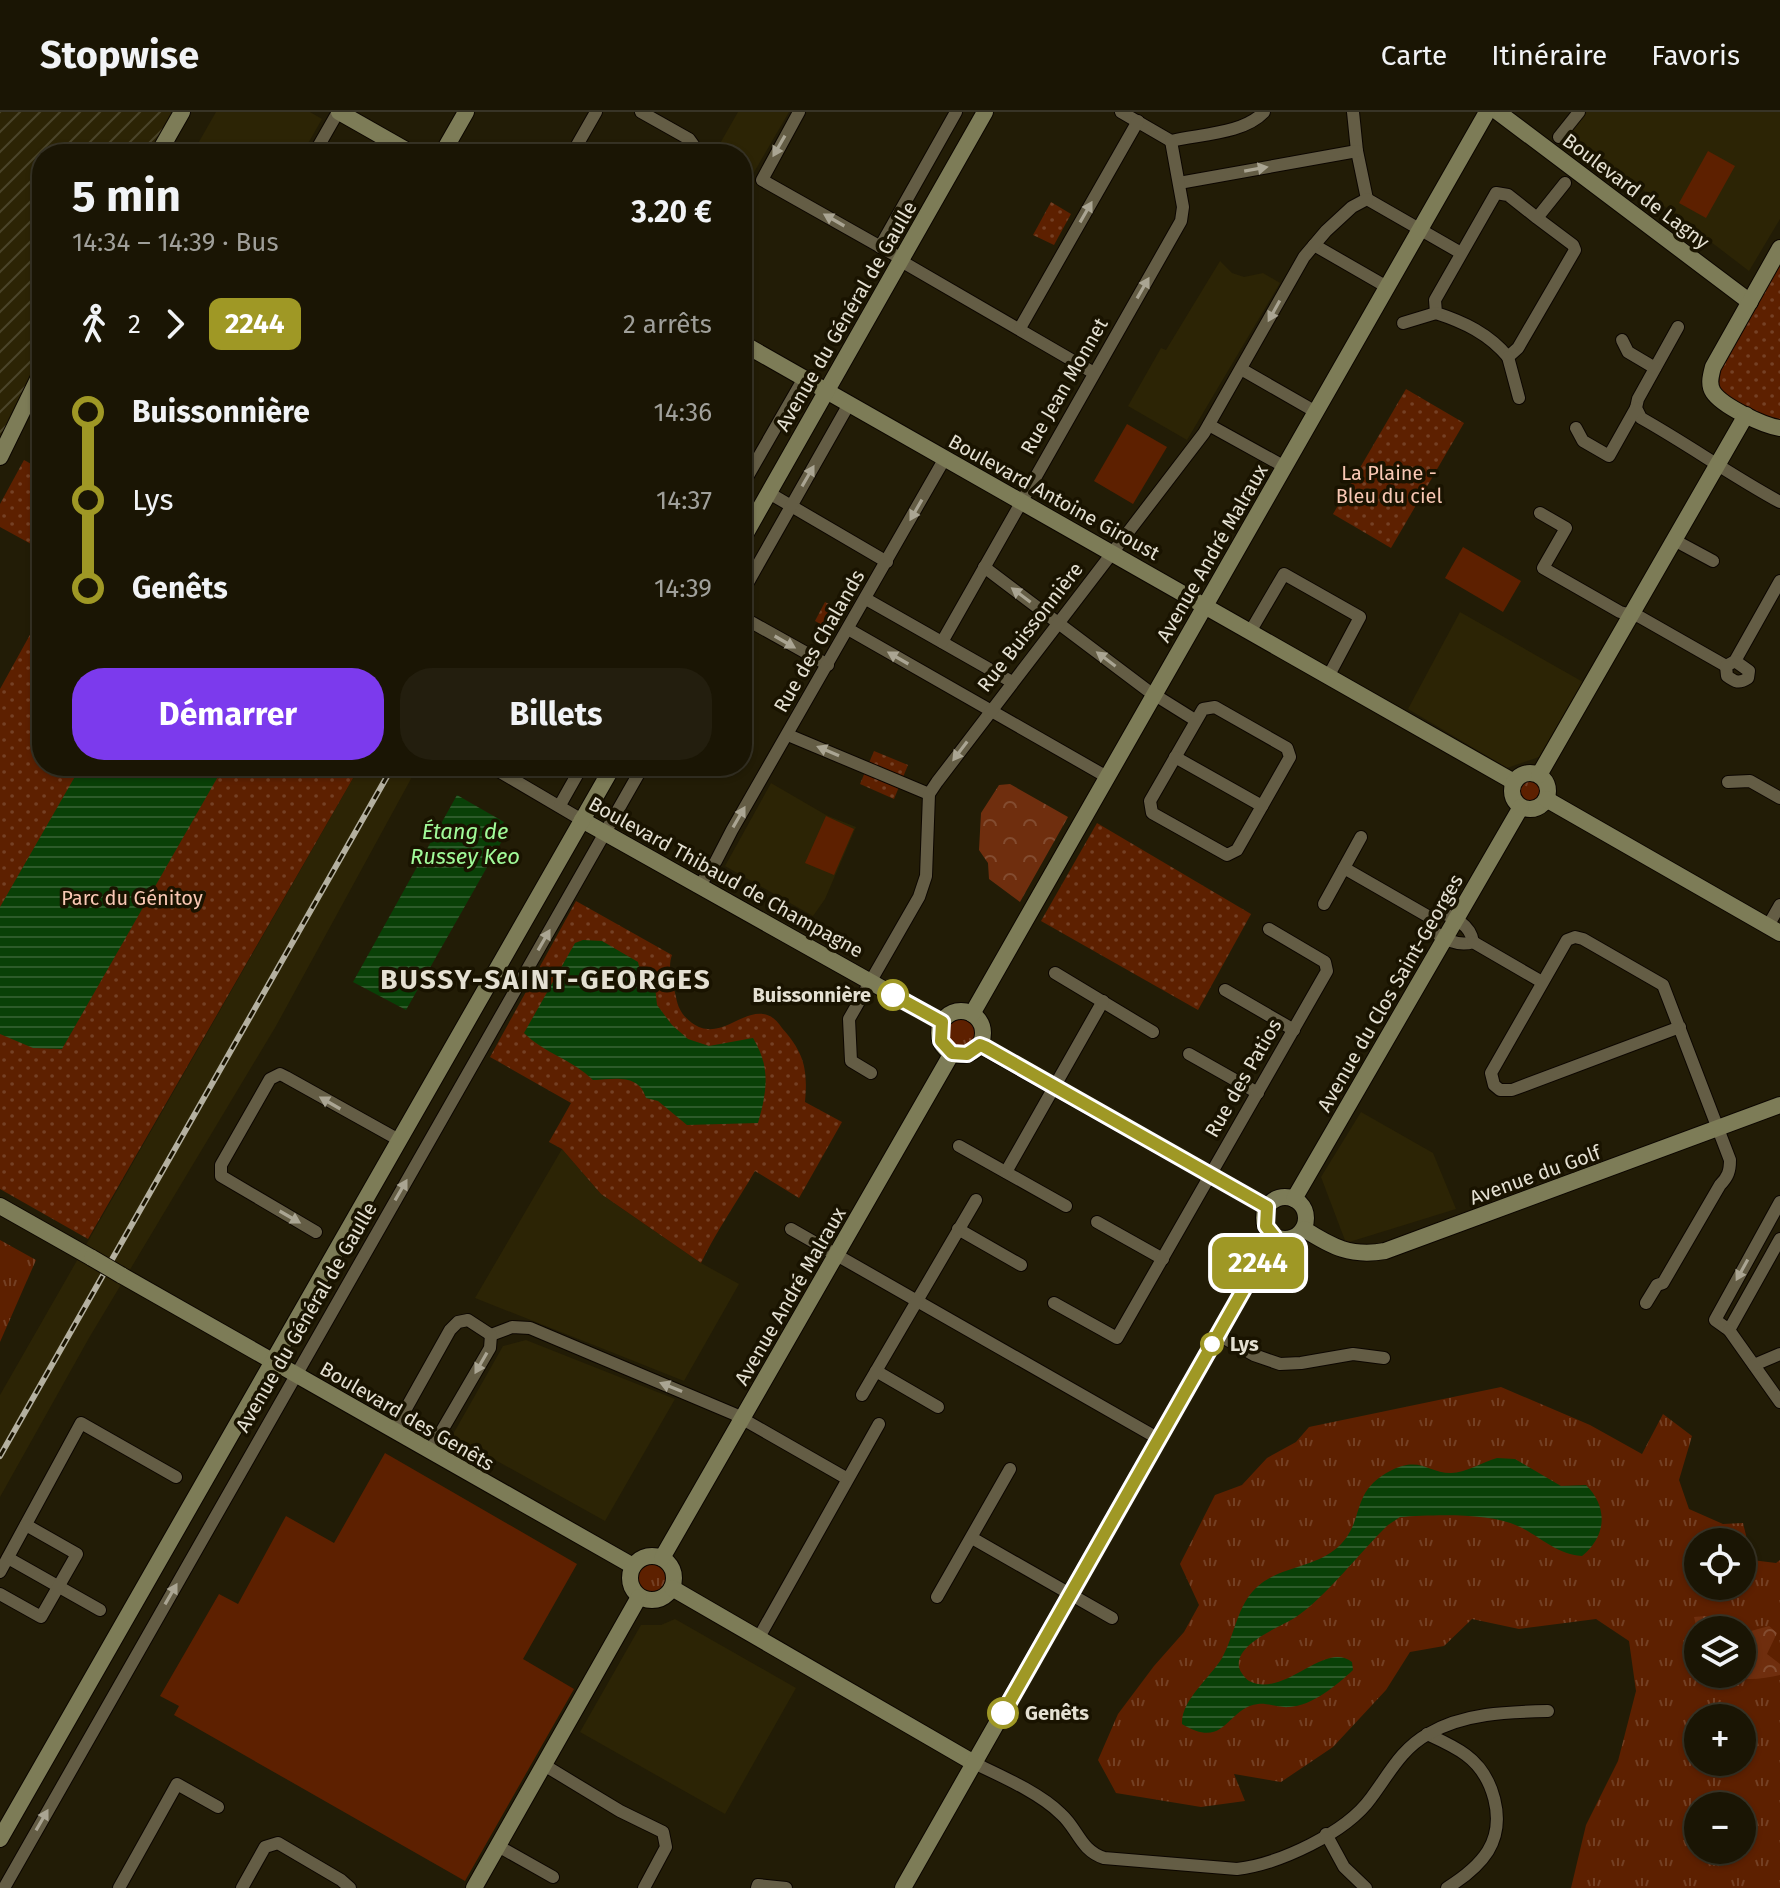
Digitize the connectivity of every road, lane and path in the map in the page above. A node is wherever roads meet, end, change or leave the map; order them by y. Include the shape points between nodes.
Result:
1 (338, 112) edge
2 (466, 112) edge
3 (596, 112) edge
4 (641, 112) edge
5 (799, 112) edge
6 (956, 112) edge
7 (985, 112) edge
8 (1121, 112) edge
9 (1264, 112) edge
10 (1353, 112) edge
11 (1487, 112) edge
12 (1498, 112) edge
13 (1579, 112) edge
14 (179, 115) edge
15 (1138, 121) junction
16 (1559, 137) dead end
17 (1171, 141) junction
18 (163, 144) edge
19 (320, 144) edge
20 (395, 144) edge
21 (448, 144) edge
22 (578, 144) edge
23 (691, 144) edge
24 (1357, 151) junction
25 (1179, 183) junction
26 (1565, 183) dead end
27 (1367, 199) junction
28 (1537, 218) junction
29 (1420, 230) junction
30 (1314, 245) junction
31 (880, 247) junction
32 (1780, 248) edge
33 (1461, 253) junction
34 (901, 260) junction
35 (1387, 287) junction
36 (1750, 302) junction
37 (1436, 313) junction
38 (1403, 323) dead end
39 (1678, 327) dead end
40 (1020, 328) junction
41 (1622, 340) dead end
42 (752, 349) edge
43 (1508, 357) junction
44 (1655, 368) junction
45 (1241, 369) junction
46 (1094, 373) junction
47 (804, 378) junction
48 (32, 390) edge
49 (827, 391) junction
50 (28, 397) junction
51 (1519, 398) dead end
52 (849, 404) junction
53 (1636, 408) junction
54 (1316, 412) junction
55 (1746, 415) junction
56 (1209, 425) junction
57 (1576, 428) dead end
58 (1780, 428) edge
59 (0, 439) edge
60 (0, 457) edge
61 (945, 458) junction
62 (1717, 465) junction
63 (752, 467) edge
64 (1285, 467) junction
65 (769, 493) junction
66 (1021, 502) junction
67 (1780, 502) edge
68 (792, 506) junction
69 (1540, 513) dead end
70 (752, 523) edge
71 (1674, 540) junction
72 (1113, 553) junction
73 (1713, 561) dead end
74 (887, 562) junction
75 (984, 567) junction
76 (752, 576) edge
77 (1778, 589) edge
78 (866, 599) junction
79 (1205, 606) junction
80 (1631, 614) junction
81 (752, 623) edge
82 (1058, 623) junction
83 (848, 629) junction
84 (1250, 632) junction
85 (942, 642) junction
86 (828, 665) junction
87 (1328, 677) junction
88 (1012, 682) junction
89 (1154, 695) junction
90 (990, 711) junction
91 (1195, 720) junction
92 (788, 735) junction
93 (1175, 757) junction
94 (1539, 775) junction
95 (508, 776) edge
96 (576, 776) edge
97 (607, 776) edge
98 (637, 776) edge
99 (1107, 777) junction
100 (1514, 782) junction
101 (1728, 782) dead end
102 (929, 794) junction
103 (1780, 798) edge
104 (1546, 799) junction
105 (560, 805) junction
106 (1262, 806) junction
107 (1521, 807) junction
108 (582, 820) junction
109 (605, 833) junction
110 (1361, 837) dead end
111 (1344, 868) junction
112 (700, 885) junction
113 (1324, 904) dead end
114 (1780, 905) edge
115 (1431, 918) junction
116 (1456, 919) junction
117 (1269, 929) dead end
118 (1774, 930) edge
119 (1445, 938) junction
120 (1473, 942) junction
121 (1055, 973) dead end
122 (870, 982) junction
123 (1542, 982) junction
124 (1225, 990) dead end
125 (1103, 1001) junction
126 (972, 1014) junction
127 (942, 1022) junction
128 (1680, 1027) junction
129 (1294, 1030) junction
130 (1153, 1032) dead end
131 (980, 1045) junction
132 (952, 1053) junction
133 (1189, 1054) dead end
134 (871, 1073) dead end
135 (1054, 1087) junction
136 (1258, 1093) junction
137 (1780, 1105) edge
138 (1717, 1129) junction
139 (399, 1140) junction
140 (959, 1146) dead end
141 (1006, 1172) junction
142 (1210, 1175) junction
143 (1294, 1199) junction
144 (976, 1200) dead end
145 (1780, 1202) edge
146 (0, 1206) edge
147 (1066, 1206) dead end
148 (1267, 1207) junction
149 (1097, 1222) dead end
150 (791, 1229) dead end
151 (958, 1229) junction
152 (1304, 1229) junction
153 (316, 1232) dead end
154 (1274, 1236) junction
155 (1780, 1239) edge
156 (836, 1254) junction
157 (1163, 1259) junction
158 (1021, 1265) dead end
159 (916, 1300) junction
160 (1054, 1303) dead end
161 (1646, 1303) dead end
162 (1729, 1330) junction
163 (1217, 1334) junction
164 (491, 1335) junction
165 (1780, 1354) edge
166 (1384, 1358) dead end
167 (273, 1362) junction
168 (1754, 1365) junction
169 (876, 1371) junction
170 (296, 1375) junction
171 (862, 1395) dead end
172 (1780, 1402) edge
173 (938, 1407) dead end
174 (742, 1418) junction
175 (879, 1424) dead end
176 (394, 1430) junction
177 (1159, 1439) junction
178 (430, 1451) junction
179 (1010, 1469) dead end
180 (176, 1477) dead end
181 (846, 1478) junction
182 (26, 1525) junction
183 (972, 1538) junction
184 (8, 1558) junction
185 (662, 1558) junction
186 (633, 1566) junction
187 (0, 1572) edge
188 (58, 1586) junction
189 (672, 1588) junction
190 (0, 1594) edge
191 (1070, 1595) junction
192 (639, 1597) junction
193 (937, 1597) dead end
194 (100, 1610) dead end
195 (1112, 1618) dead end
196 (758, 1639) junction
197 (1548, 1711) dead end
198 (1427, 1734) junction
199 (974, 1763) junction
200 (544, 1765) junction
201 (218, 1807) dead end
202 (1326, 1834) junction
203 (0, 1839) edge
204 (498, 1846) junction
205 (553, 1877) dead end
206 (4, 1888) edge
207 (119, 1888) edge
208 (242, 1888) edge
209 (350, 1888) edge
210 (474, 1888) edge
211 (644, 1888) edge
212 (757, 1888) edge
213 (786, 1888) edge
214 (903, 1888) edge
215 (1366, 1888) edge
216 (1447, 1888) edge

1 - 19 street
1 - 20 street
2 - 21 street
3 - 22 street
4 - 23 street
5 - 31 street via 762,180
6 - 31 street, Avenue du Général de Gaulle
7 - 34 street, Avenue du Général de Gaulle
8 - 15 street
9 - 17 street via 1243,126
10 - 24 street
11 - 29 street, Avenue André Malraux
12 - 36 street, Boulevard de Lagny
13 - 16 street
14 - 18 street
15 - 17 street
40 -> 15 street
17 - 25 street, Rue Jean Monnet
25 -> 24 street
24 - 27 street
46 -> 25 street, Rue Jean Monnet via 1181,221
26 - 28 street
27 - 29 street
27 - 30 street, Rue Buissonnière
28 - 33 street via 1508,195 1496,193
28 - 43 street via 1575,250
29 - 33 street
29 - 35 street, Avenue André Malraux
30 - 35 street
30 -> 45 street, Rue Buissonnière
31 - 34 street
32 - 36 street
33 - 37 street via 1435,300
34 - 40 street
34 - 49 street, Avenue du Général de Gaulle
35 - 54 street, Avenue André Malraux
36 - 55 street via 1710,380 1713,392
37 - 38 street
37 - 43 street via 1474,328
39 - 44 street
40 - 46 street
41 - 44 street via 1628,352
42 - 47 street, Boulevard Antoine Giroust
43 - 51 street
44 - 53 street
45 - 54 street
45 - 56 street, Rue Buissonnière
46 - 66 street, Rue Jean Monnet
47 - 49 street, Boulevard Antoine Giroust
47 - 63 street
48 - 50 street
49 - 52 street, Boulevard Antoine Giroust
49 - 65 street, Avenue du Général de Gaulle
50 - 59 street
50 - 60 street
52 - 61 street, Boulevard Antoine Giroust
68 -> 52 street
53 - 57 street via 1609,456 1583,441
53 - 62 street via 1641,418
54 - 64 street, Avenue André Malraux
55 - 58 street
55 - 62 street
56 - 64 street
56 - 72 street, Rue Buissonnière
61 - 66 street, Boulevard Antoine Giroust
61 -> 74 street, Rue des Chalands
62 - 67 street
62 - 71 street
64 - 79 street, Avenue André Malraux
65 - 68 street
65 - 70 street, Avenue du Général de Gaulle
66 - 72 street, Boulevard Antoine Giroust
66 - 75 street, Rue Jean Monnet
68 - 74 street
68 - 76 street
69 - 80 street via 1566,528 1543,568
71 - 73 street
71 - 80 street
72 - 79 street, Boulevard Antoine Giroust
72 - 82 street, Rue Buissonnière
74 - 78 street, Rue des Chalands
82 -> 75 street
75 - 85 street, Rue Jean Monnet
77 - 80 street via 1731,664
78 - 83 street, Rue des Chalands
78 - 85 street
79 - 84 street, Boulevard Antoine Giroust
79 - 89 street, Avenue André Malraux
80 - 94 street
81 -> 86 street
82 - 88 street, Rue Buissonnière
89 -> 82 street
83 - 86 street, Rue des Chalands
90 -> 83 street
84 - 87 street, Boulevard Antoine Giroust
84 - 87 street via 1284,574 1360,617
85 - 88 street
86 - 92 street, Rue des Chalands
87 - 100 street, Boulevard Antoine Giroust
88 - 90 street, Rue Buissonnière
89 - 91 street
89 - 99 street, Avenue André Malraux
90 - 99 street
90 -> 102 street, Rue Buissonnière
91 - 93 street
91 - 106 street via 1203,709 1215,707 1287,748 1290,757
102 -> 92 street
112 -> 92 street, Rue des Chalands
93 - 106 street
93 - 106 street via 1150,801 1152,813 1227,855 1237,850
94 - 100 street via 1523,774
94 - 104 street via 1546,783
95 - 105 street, Boulevard Thibaud de Champagne
96 - 105 street
97 - 108 street, Avenue du Général de Gaulle
98 - 109 street, Avenue du Général de Gaulle
99 - 126 street, Avenue André Malraux
100 - 107 street via 1512,793
101 - 103 street via 1750,781
102 - 122 street via 926,876
104 - 107 street via 1538,807
104 - 118 street
105 - 108 street, Boulevard Thibaud de Champagne
107 - 116 street, Avenue du Clos Saint-Georges
108 - 109 street, Boulevard Thibaud de Champagne
108 - 139 street, Avenue du Général de Gaulle
109 - 112 street, Boulevard Thibaud de Champagne
170 -> 109 street, Avenue du Général de Gaulle
110 - 111 street
111 - 113 street
111 - 115 street
112 - 122 street, Boulevard Thibaud de Champagne
114 - 118 street
115 - 116 street via 1438,912
115 - 119 street via 1431,929
116 - 119 street, Avenue du Clos Saint-Georges
116 - 120 street
117 - 129 street, Rue des Patios via 1325,962 1327,971
119 - 120 street
119 - 143 street, Avenue du Clos Saint-Georges
120 - 123 street
121 - 125 street
122 - 127 street, Boulevard Thibaud de Champagne
122 - 134 street via 849,1019 851,1061
123 - 128 street via 1567,940 1583,939 1663,985
123 - 128 street via 1491,1073 1500,1090
124 - 129 street
125 - 130 street
125 - 135 street
126 - 127 street via 959,1011
126 - 131 street via 982,1024
127 - 132 street via 941,1041
128 - 138 street
129 - 136 street, Rue des Patios
131 - 132 street via 967,1054
131 - 135 street
132 - 156 street, Avenue André Malraux
133 - 136 street
135 - 141 street
135 - 142 street
136 - 142 street, Rue des Patios
137 - 138 street, Avenue du Golf
138 - 152 street, Avenue du Golf via 1385,1251 1350,1253
138 - 161 street via 1730,1160 1729,1174
139 -> 153 street via 280,1074 270,1079 221,1165 221,1176
139 - 167 street, Avenue du Général de Gaulle
140 - 141 street
141 - 147 street
142 - 148 street
142 - 157 street, Rue des Patios
143 - 148 street via 1276,1199
143 - 152 street via 1304,1208
144 - 151 street
145 -> 162 street via 1715,1320
146 - 167 street, Boulevard des Genêts, bridge
148 - 154 street via 1266,1226
149 - 157 street
150 - 156 street
151 - 158 street
151 - 159 street
152 - 154 street via 1294,1238
154 - 163 street
155 - 162 street
156 - 159 street
156 - 174 street, Avenue André Malraux
157 - 160 street, Rue des Patios via 1117,1338
159 - 169 street
159 - 177 street
162 - 168 street
163 - 166 street via 1280,1364 1353,1354
163 - 177 street
174 -> 164 street via 530,1328 512,1327
164 - 176 street via 477,1323 458,1322
164 -> 178 street via 490,1348
165 - 168 street
167 - 170 street, Boulevard des Genêts
167 - 203 street, Avenue du Général de Gaulle
168 - 172 street
169 - 171 street
169 - 173 street
170 - 176 street, Boulevard des Genêts
206 -> 170 street, Avenue du Général de Gaulle
174 - 181 street
174 - 185 street, Avenue André Malraux
175 - 181 street
176 - 178 street, Boulevard des Genêts
177 - 191 street
178 - 186 street, Boulevard des Genêts
179 - 183 street
180 - 182 street via 81,1423
181 - 196 street
182 - 184 street
182 - 188 street via 77,1554
183 - 191 street
183 - 193 street
184 - 187 street
184 - 188 street
185 - 186 street via 647,1556
185 - 189 street via 674,1575
186 - 192 street via 629,1580
188 - 190 street via 41,1617
188 - 194 street
189 - 192 street via 661,1599
189 - 196 street
191 - 195 street
191 - 199 street
192 - 200 street
196 - 199 street
197 - 198 street via 1460,1719
198 - 202 street via 1405,1751 1355,1816
198 - 216 street via 1464,1753 1490,1783 1495,1798 1490,1849 1466,1877
199 - 202 street via 1063,1815 1086,1849 1104,1858 1237,1869 1259,1866
199 - 214 street
200 - 204 street
200 - 211 street via 663,1832 666,1847
201 - 207 street via 177,1784
202 - 215 street via 1344,1867
204 - 205 street
204 - 210 street
208 - 209 street via 265,1847 278,1843
212 - 213 street

